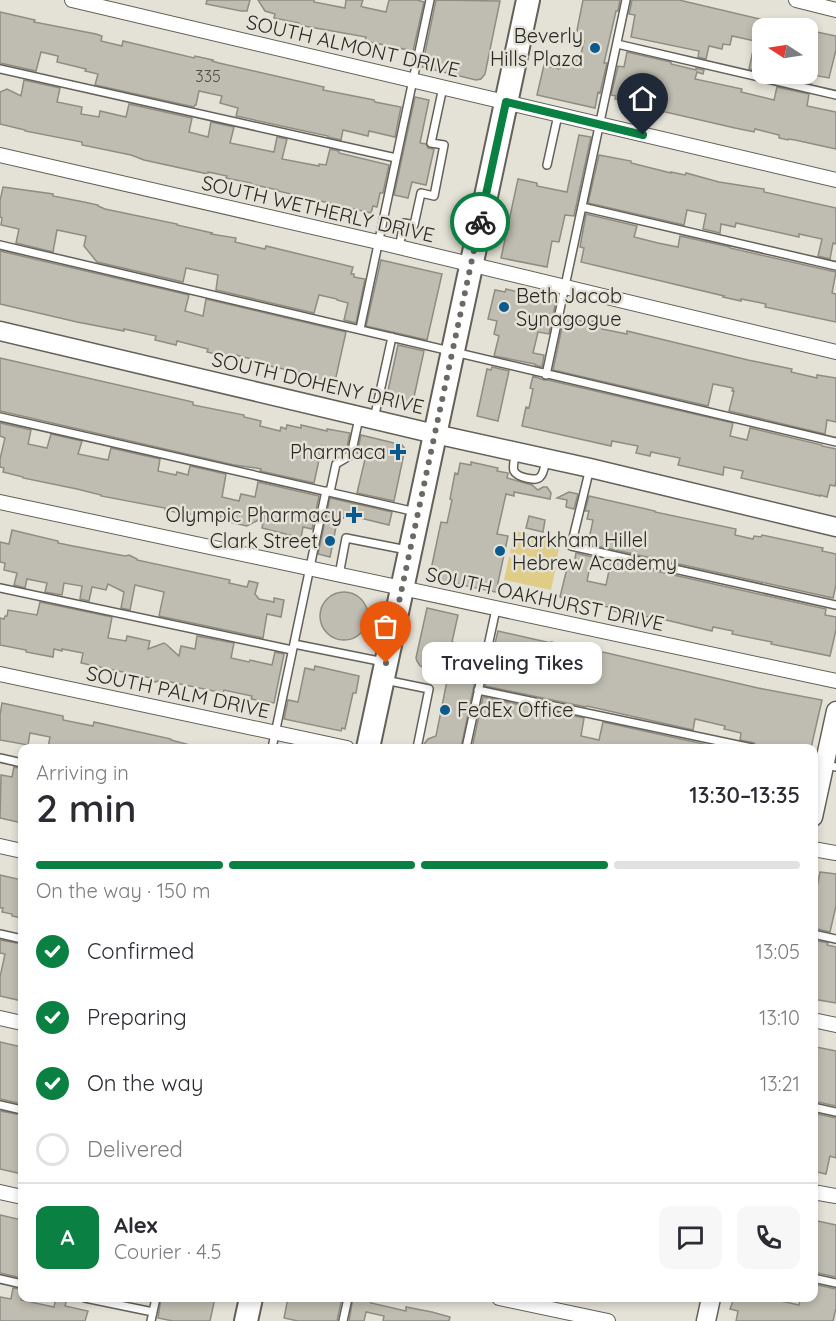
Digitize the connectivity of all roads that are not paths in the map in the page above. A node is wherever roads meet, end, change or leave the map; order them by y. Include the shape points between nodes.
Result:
1 (72, 0) edge
2 (430, 0) edge
3 (528, 0) edge
4 (626, 0) edge
5 (796, 0) edge
6 (836, 9) edge
7 (617, 44) junction
8 (0, 69) edge
9 (413, 80) junction
10 (443, 87) junction
11 (836, 95) edge
12 (506, 102) junction
13 (558, 115) junction
14 (600, 124) junction
15 (0, 155) edge
16 (396, 158) junction
17 (547, 165) dead end
18 (836, 180) edge
19 (582, 207) junction
20 (378, 242) junction
21 (0, 245) edge
22 (399, 248) junction
23 (471, 266) junction
24 (836, 266) edge
25 (565, 288) junction
26 (360, 329) junction
27 (0, 331) edge
28 (392, 337) junction
29 (453, 352) junction
30 (836, 352) edge
31 (546, 375) junction
32 (0, 417) edge
33 (367, 418) junction
34 (435, 434) junction
35 (836, 442) edge
36 (590, 468) junction
37 (328, 492) junction
38 (0, 502) edge
39 (419, 513) junction
40 (836, 527) edge
41 (410, 551) junction
42 (310, 568) junction
43 (339, 575) junction
44 (0, 588) edge
45 (402, 588) junction
46 (836, 604) edge
47 (495, 609) junction
48 (293, 647) junction
49 (385, 671) junction
50 (0, 674) edge
51 (836, 681) edge
52 (478, 690) junction
53 (836, 711) edge
54 (275, 733) junction
55 (273, 744) edge
56 (328, 744) edge
57 (369, 744) edge
58 (418, 744) edge
59 (467, 744) edge
60 (733, 744) edge
61 (0, 759) edge
62 (18, 762) edge
63 (824, 764) edge
64 (818, 793) edge
65 (0, 846) edge
66 (18, 850) edge
67 (818, 850) edge
68 (836, 853) edge
69 (0, 934) edge
70 (818, 935) edge
71 (18, 938) edge
72 (836, 939) edge
73 (0, 1018) edge
74 (818, 1021) edge
75 (18, 1022) edge
76 (836, 1025) edge
77 (0, 1105) edge
78 (818, 1108) edge
79 (18, 1109) edge
80 (836, 1112) edge
81 (0, 1192) edge
82 (818, 1193) edge
83 (18, 1196) edge
84 (836, 1196) edge
85 (0, 1279) edge
86 (818, 1279) edge
87 (18, 1283) edge
88 (836, 1283) edge
89 (104, 1302) edge
90 (155, 1302) edge
91 (250, 1302) edge
92 (347, 1302) edge
93 (518, 1302) edge
94 (710, 1302) edge
95 (153, 1312) junction
96 (151, 1321) edge
97 (246, 1321) edge
98 (343, 1321) edge
99 (608, 1321) edge
100 (706, 1321) edge

1 - 9 street, SOUTH ALMONT DRIVE
2 - 9 lane
3 - 12 main road
4 - 7 lane
5 - 6 street
7 - 11 lane
7 - 14 lane
8 - 16 lane
9 - 10 street, SOUTH ALMONT DRIVE
9 - 16 lane
10 - 12 street, SOUTH ALMONT DRIVE
10 - 22 lane via 431,143 444,145 434,196 420,193 414,225 404,223
12 - 13 street, SOUTH ALMONT DRIVE
12 - 23 main road
13 - 14 street, SOUTH ALMONT DRIVE
13 - 17 lane
14 - 18 street, SOUTH ALMONT DRIVE
14 - 19 lane
15 - 20 street, SOUTH WETHERLY DRIVE
16 - 20 lane
19 - 24 lane
19 - 25 lane
20 - 22 street, SOUTH WETHERLY DRIVE
20 - 26 lane
21 - 26 lane
22 - 23 street, SOUTH WETHERLY DRIVE
23 - 25 street, SOUTH WETHERLY DRIVE
23 - 29 main road
25 - 30 street, SOUTH WETHERLY DRIVE
25 - 31 lane
26 - 28 lane
27 - 33 street, SOUTH DOHENY DRIVE
28 - 29 lane
28 - 33 lane
29 - 31 lane
29 - 34 main road
31 - 35 lane
32 - 37 lane
33 - 34 street, SOUTH DOHENY DRIVE
33 - 37 lane via 351,455 336,464
34 - 36 street, SOUTH DOHENY DRIVE
34 - 39 main road
36 - 40 street, SOUTH DOHENY DRIVE
36 - 46 lane via 571,546
37 - 39 lane
37 - 42 lane
38 - 42 street, SOUTH OAKHURST DRIVE
39 - 41 main road
41 - 43 lane via 346,538
41 - 45 main road
42 - 43 street, SOUTH OAKHURST DRIVE
42 - 48 lane
43 - 45 street, SOUTH OAKHURST DRIVE
44 - 48 lane
45 - 47 street, SOUTH OAKHURST DRIVE
45 - 49 main road
47 - 51 street, SOUTH OAKHURST DRIVE
47 - 52 lane
48 - 49 lane
48 - 54 lane
49 - 57 main road
49 - 58 lane via 429,689
50 - 54 street, SOUTH PALM DRIVE
52 - 59 lane
52 - 60 lane
53 - 63 street
54 - 55 lane
54 - 56 street, SOUTH PALM DRIVE
61 - 62 lane
63 - 64 street
65 - 66 street
67 - 68 street
69 - 71 lane
70 - 72 lane
73 - 75 street
74 - 76 street
77 - 79 lane
78 - 80 lane
81 - 83 street
82 - 84 street
85 - 87 lane
86 - 88 lane
89 - 95 lane
90 - 95 lane
91 - 97 main road
92 - 98 lane
93 - 99 street
94 - 100 street
95 - 96 lane

